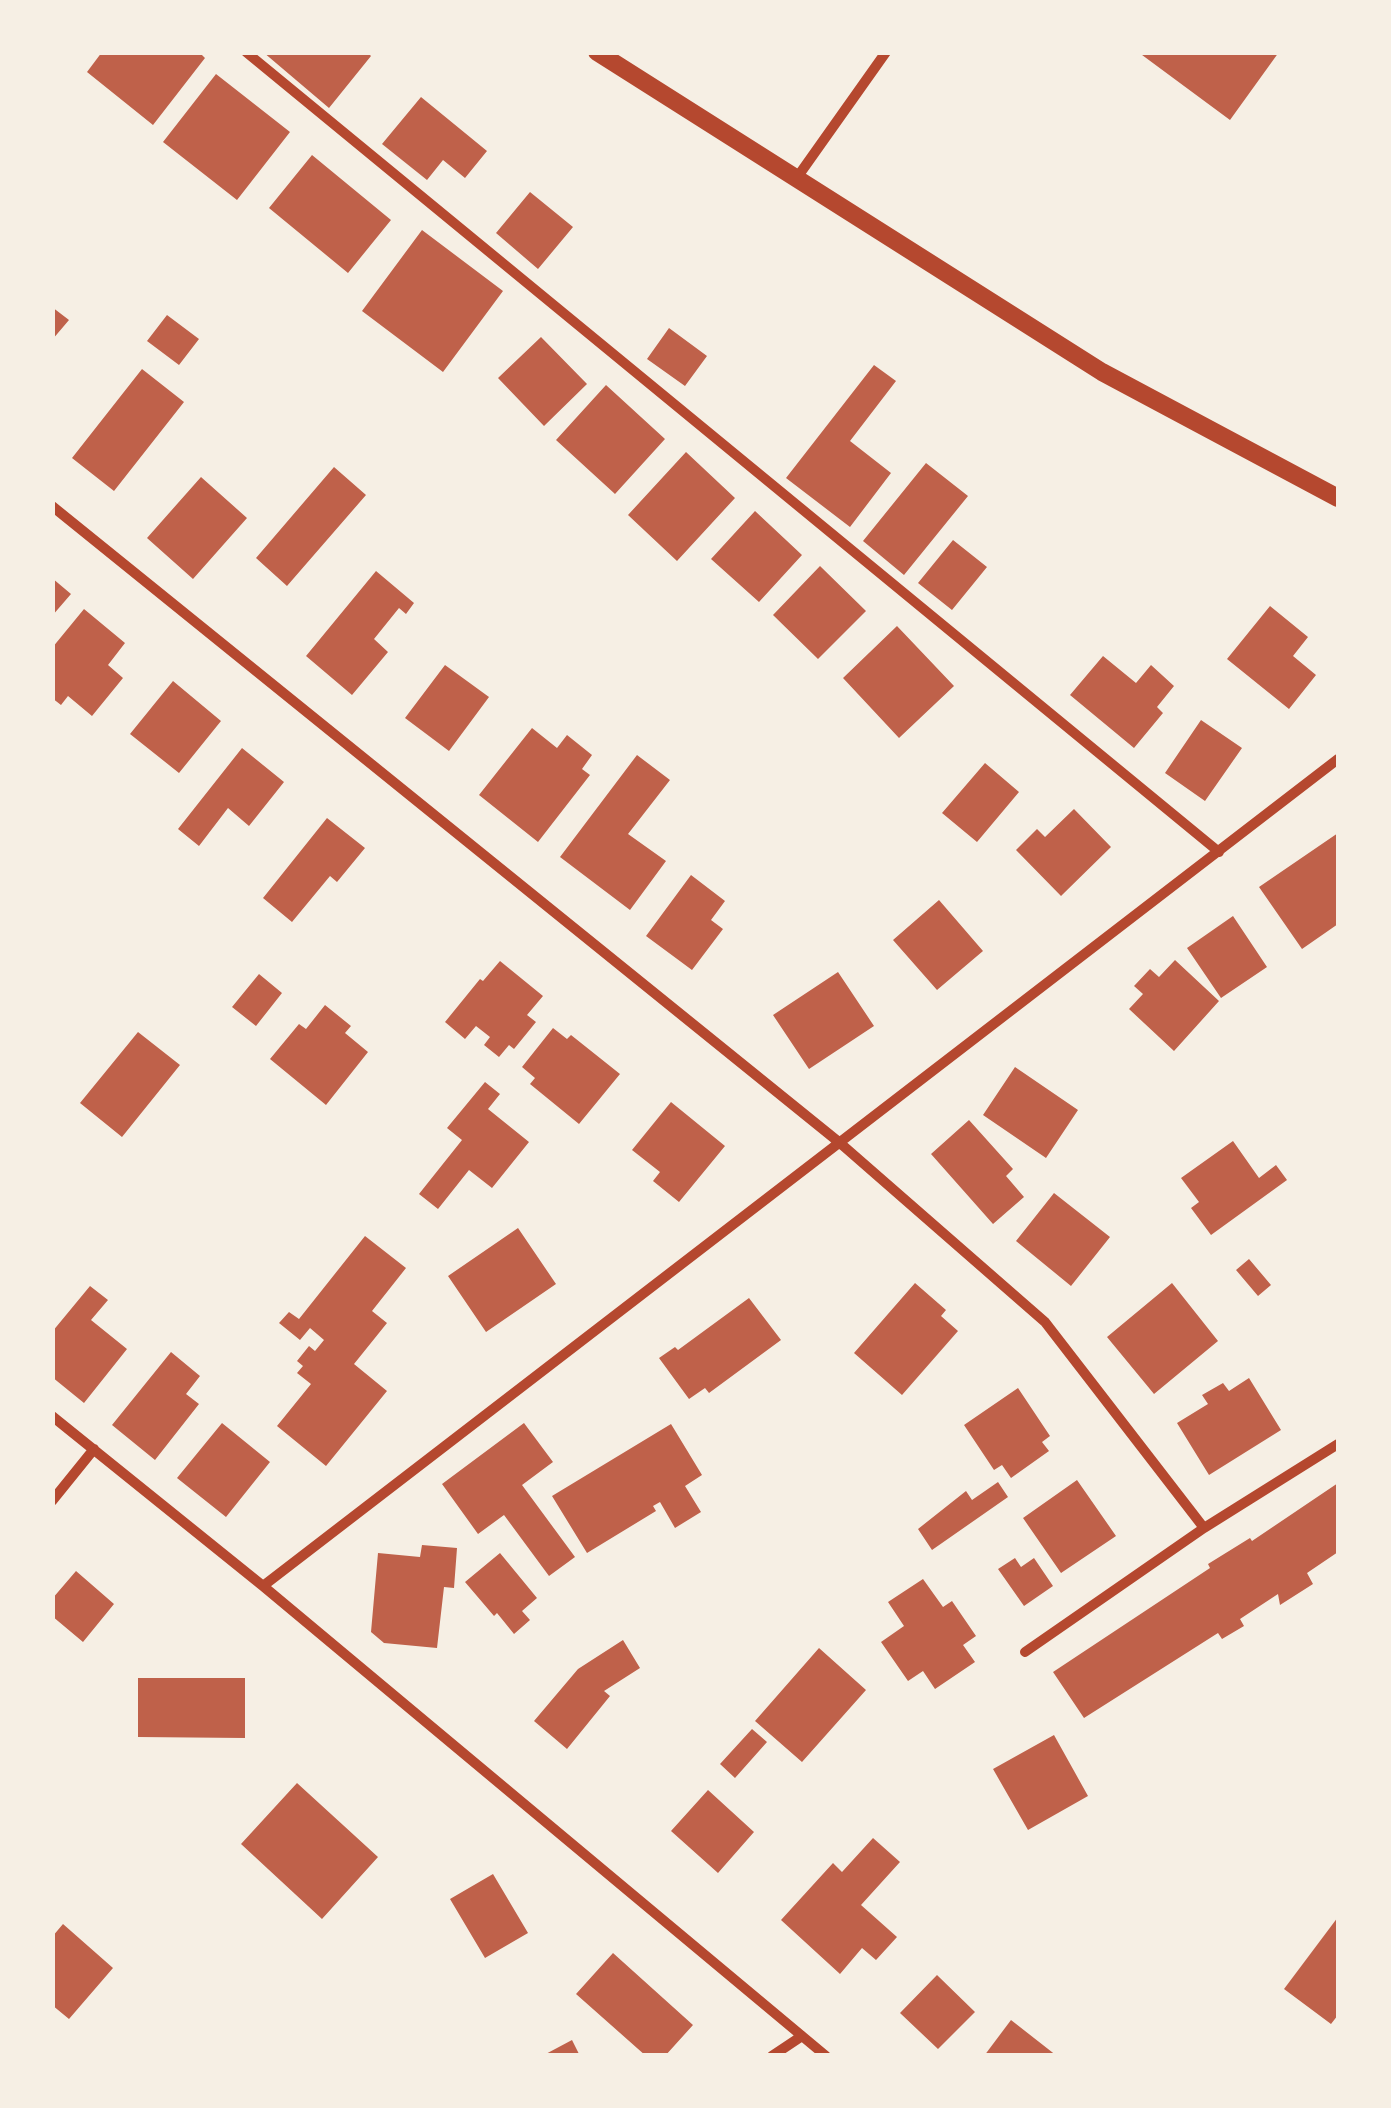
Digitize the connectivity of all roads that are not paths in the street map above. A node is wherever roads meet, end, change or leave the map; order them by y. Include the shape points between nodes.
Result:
1 (246, 52) edge
2 (596, 52) edge
3 (886, 52) edge
4 (796, 179) junction
5 (1338, 498) edge
6 (52, 506) edge
7 (1338, 758) edge
8 (1219, 852) junction
9 (840, 1143) junction
10 (52, 1416) edge
11 (1338, 1444) edge
12 (94, 1449) junction
13 (52, 1501) edge
14 (1204, 1528) junction
15 (263, 1586) junction
16 (1025, 1652) dead end
17 (802, 2036) junction
18 (772, 2056) edge
19 (826, 2056) edge

1 - 8 street
2 - 4 street
3 - 4 street
4 - 5 street via 1102,372
6 - 9 street
7 - 8 street
8 - 9 street
9 - 14 street via 1045,1322
9 - 15 street
10 - 12 street
11 - 14 street
12 - 13 street
12 - 15 street
14 - 16 street
15 - 17 street
17 - 18 street
17 - 19 street

